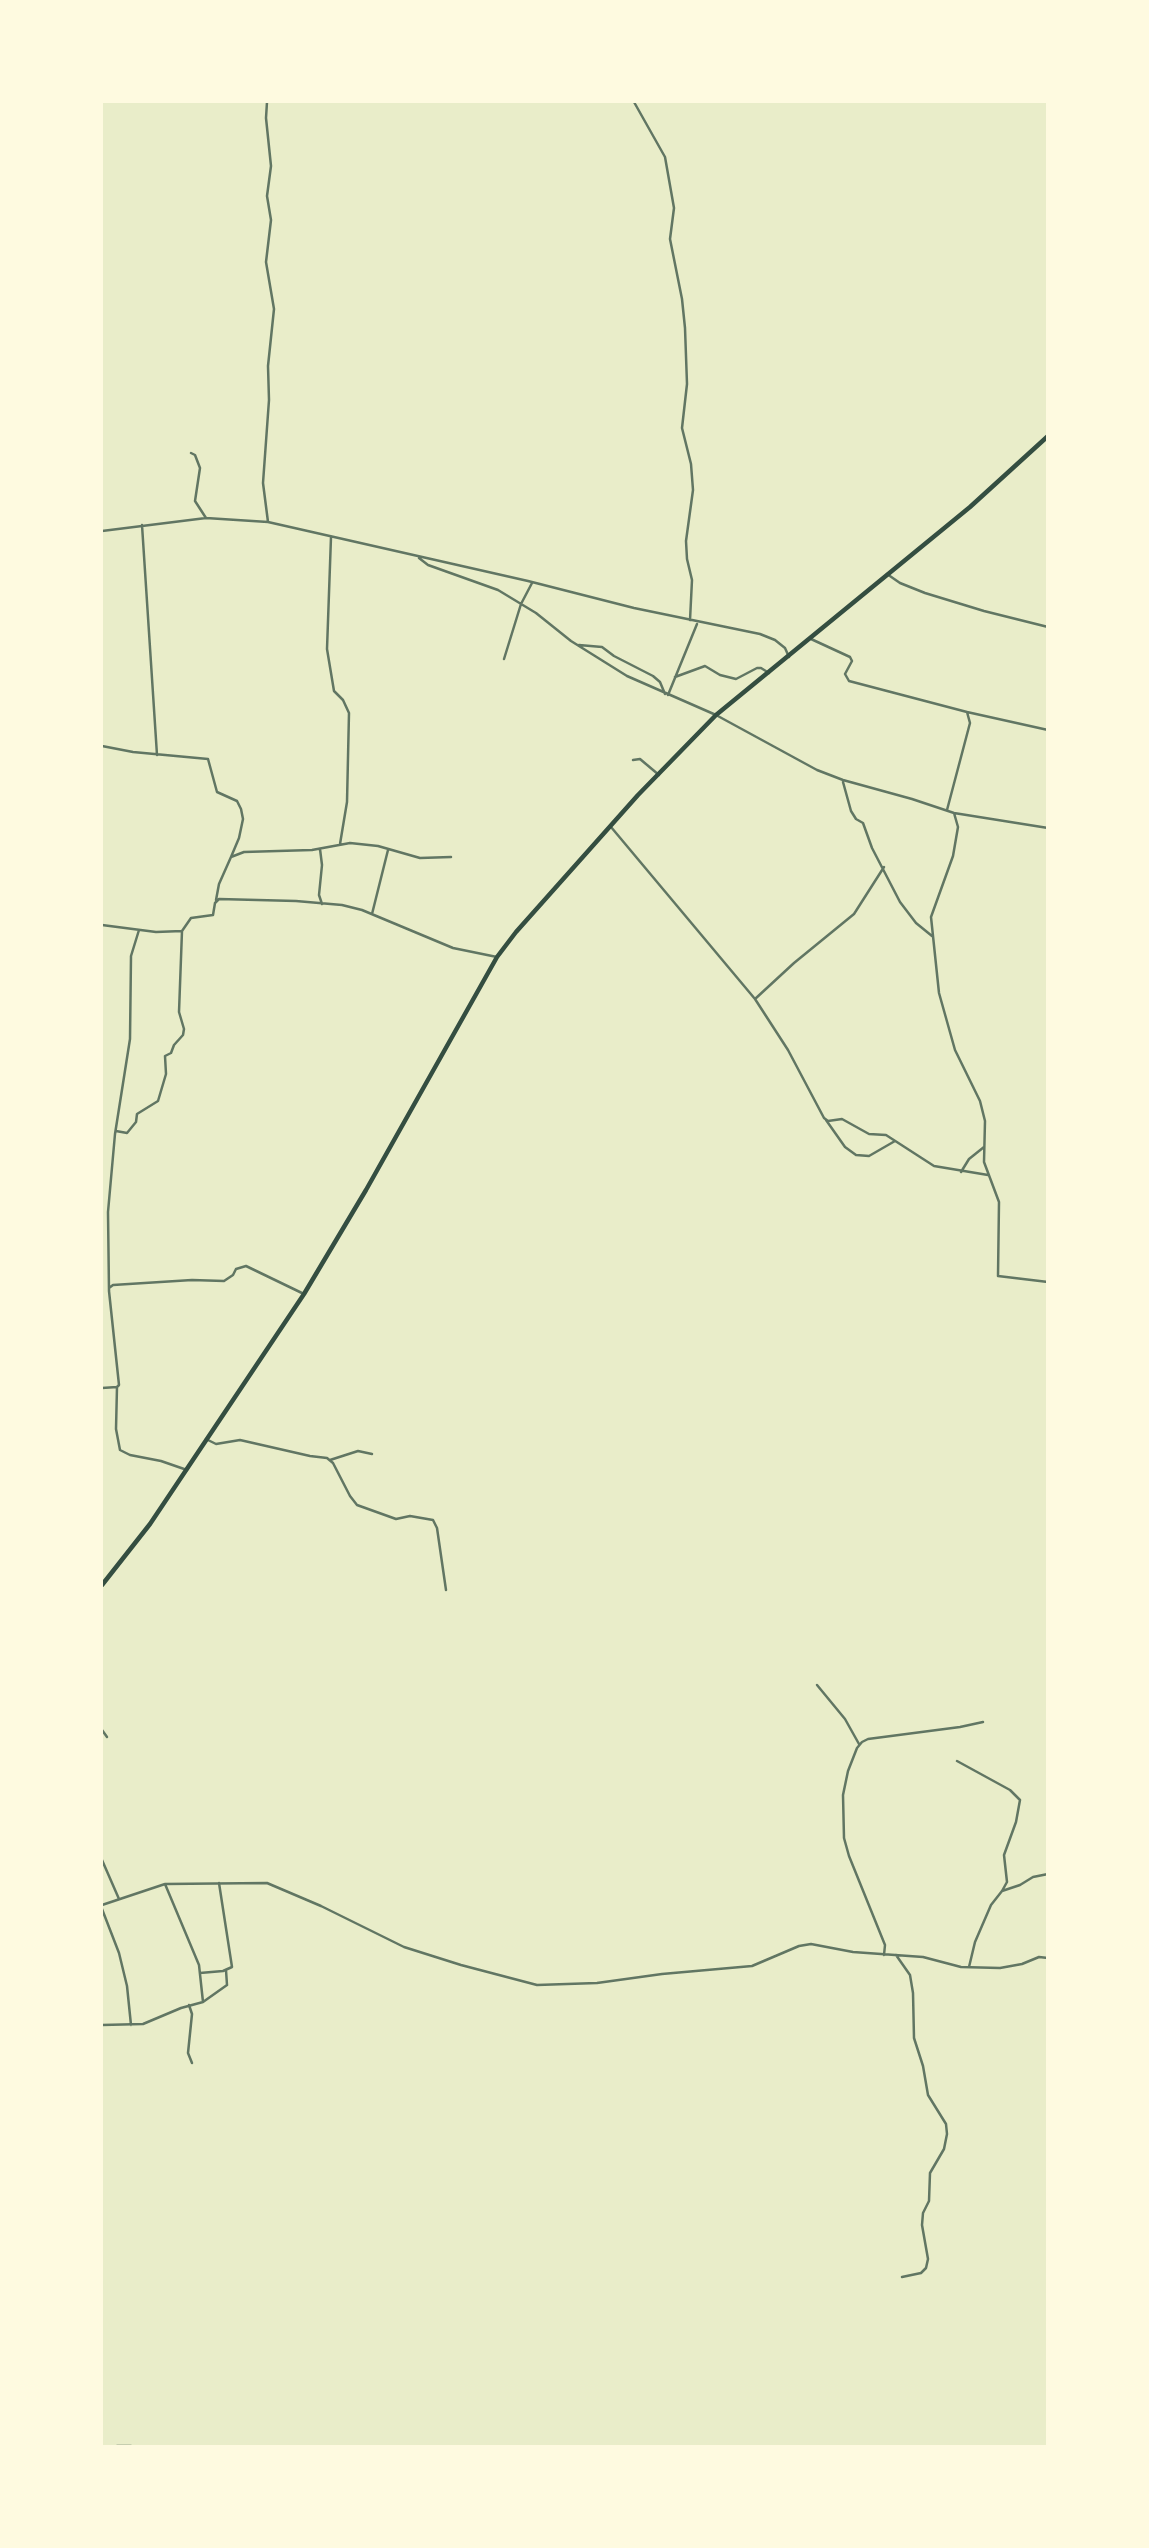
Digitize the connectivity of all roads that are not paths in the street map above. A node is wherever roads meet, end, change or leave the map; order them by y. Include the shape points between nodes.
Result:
1 (267, 102) edge
2 (634, 102) edge
3 (1047, 437) edge
4 (191, 453) dead end
5 (206, 518) junction
6 (268, 522) junction
7 (142, 525) junction
8 (102, 531) edge
9 (331, 537) junction
10 (418, 557) junction
11 (887, 574) junction
12 (532, 582) junction
13 (521, 604) junction
14 (690, 620) junction
15 (697, 622) junction
16 (1048, 627) edge
17 (811, 639) junction
18 (576, 645) junction
19 (789, 657) junction
20 (504, 659) dead end
21 (769, 673) junction
22 (675, 677) junction
23 (666, 695) junction
24 (967, 712) junction
25 (716, 715) junction
26 (1048, 730) edge
27 (102, 746) edge
28 (157, 755) junction
29 (633, 760) dead end
30 (659, 775) junction
31 (843, 780) junction
32 (947, 811) junction
33 (954, 813) junction
34 (611, 827) junction
35 (1048, 828) edge
36 (340, 844) junction
37 (320, 848) junction
38 (388, 849) junction
39 (231, 857) junction
40 (451, 857) dead end
41 (884, 867) junction
42 (216, 904) junction
43 (322, 904) junction
44 (372, 914) junction
45 (102, 925) edge
46 (139, 930) junction
47 (182, 931) junction
48 (932, 936) junction
49 (497, 957) junction
50 (755, 999) junction
51 (826, 1120) junction
52 (116, 1131) junction
53 (896, 1140) junction
54 (984, 1147) junction
55 (961, 1172) junction
56 (988, 1175) junction
57 (1048, 1282) edge
58 (109, 1288) junction
59 (304, 1294) junction
60 (117, 1387) junction
61 (102, 1388) edge
62 (206, 1439) junction
63 (372, 1454) dead end
64 (330, 1460) junction
65 (187, 1470) junction
66 (102, 1585) edge
67 (446, 1590) dead end
68 (817, 1685) dead end
69 (983, 1722) dead end
70 (102, 1730) edge
71 (107, 1737) dead end
72 (859, 1744) junction
73 (957, 1761) dead end
74 (102, 1860) edge
75 (1048, 1874) edge
76 (219, 1883) junction
77 (165, 1884) junction
78 (1002, 1891) junction
79 (119, 1899) junction
80 (102, 1907) edge
81 (884, 1955) junction
82 (896, 1955) junction
83 (1048, 1958) edge
84 (969, 1967) junction
85 (226, 1970) junction
86 (200, 1973) junction
87 (203, 2002) junction
88 (189, 2005) junction
89 (102, 2025) edge
90 (131, 2025) junction
91 (192, 2063) dead end
92 (902, 2277) dead end
93 (117, 2446) edge
94 (131, 2446) edge

1 - 6 street via 271,220 266,261 274,309 263,483
2 - 14 street via 665,157 674,208 670,239 685,328 687,384 682,428 693,490 686,541 692,580
3 - 11 main road
4 - 5 street via 201,470 195,501
5 - 6 street
5 - 7 street
6 - 9 street
7 - 8 street
7 - 28 street
9 - 10 street
9 - 36 street via 327,649 334,691 349,713 347,802
10 - 12 street
10 - 13 street
11 - 16 street via 925,593
11 - 17 main road
12 - 13 street
12 - 14 street
13 - 18 street
13 - 20 street
14 - 15 street
15 - 19 street via 775,639
15 - 22 street
17 - 19 main road
17 - 24 street via 850,657 845,674 849,681
18 - 23 street
18 - 23 street via 605,649 656,678
19 - 21 main road
21 - 22 street via 757,668 736,679 705,666
21 - 25 main road
22 - 23 street
23 - 25 street
24 - 26 street
24 - 32 street via 970,723
25 - 30 main road
25 - 31 street via 802,764
27 - 28 street
28 - 39 street via 200,757 211,762 217,792 237,801 241,809 243,820
29 - 30 street via 640,759
30 - 34 main road
31 - 32 street
31 - 41 street via 851,811 863,823
32 - 33 street
33 - 35 street
33 - 48 street via 958,833 931,917
34 - 49 main road
34 - 50 street
36 - 37 street
36 - 38 street
37 - 39 street via 256,850
37 - 43 street
38 - 40 street via 420,858
38 - 44 street
39 - 42 street
41 - 48 street via 900,902
41 - 50 street via 854,914
42 - 43 street via 219,899
42 - 47 street via 213,915 191,918
43 - 44 street
44 - 49 street via 453,948
45 - 46 street
46 - 47 street
46 - 52 street via 131,956 130,1039
47 - 52 street via 179,1013 183,1035 166,1056 158,1101 137,1114 127,1133
48 - 54 street via 942,1009 958,1057 980,1101
49 - 59 main road
50 - 51 street
51 - 53 street via 842,1119 865,1133
51 - 53 street via 845,1147 862,1157
52 - 58 street via 108,1212
53 - 55 street via 934,1166
54 - 55 street
54 - 56 street
55 - 56 street
56 - 57 street via 999,1202 998,1276
58 - 59 street via 224,1281 246,1266
58 - 60 street
59 - 62 main road
60 - 61 street
60 - 65 street via 120,1450
62 - 64 street via 216,1444 240,1440
62 - 65 main road
63 - 64 street via 358,1451
64 - 67 street via 357,1505 396,1519 435,1521
65 - 66 main road
68 - 72 street
69 - 72 street
70 - 71 street
72 - 81 street via 843,1795 844,1838 886,1945
73 - 78 street via 1019,1797 1004,1855 1007,1877
74 - 79 street
75 - 78 street
76 - 77 street
76 - 81 street via 271,1884 404,1947 537,1985 752,1966 804,1945
76 - 85 street via 232,1967
77 - 79 street
77 - 86 street
78 - 84 street via 990,1905
79 - 80 street
80 - 90 street via 119,1953
81 - 82 street
82 - 84 street
82 - 92 street via 910,1975 914,2038 928,2095 947,2134 930,2173 929,2201 923,2213 926,2268
83 - 84 street via 1008,1967
85 - 86 street
85 - 87 street via 227,1985
86 - 87 street
87 - 88 street
88 - 90 street
88 - 91 street
89 - 90 street
93 - 94 street

